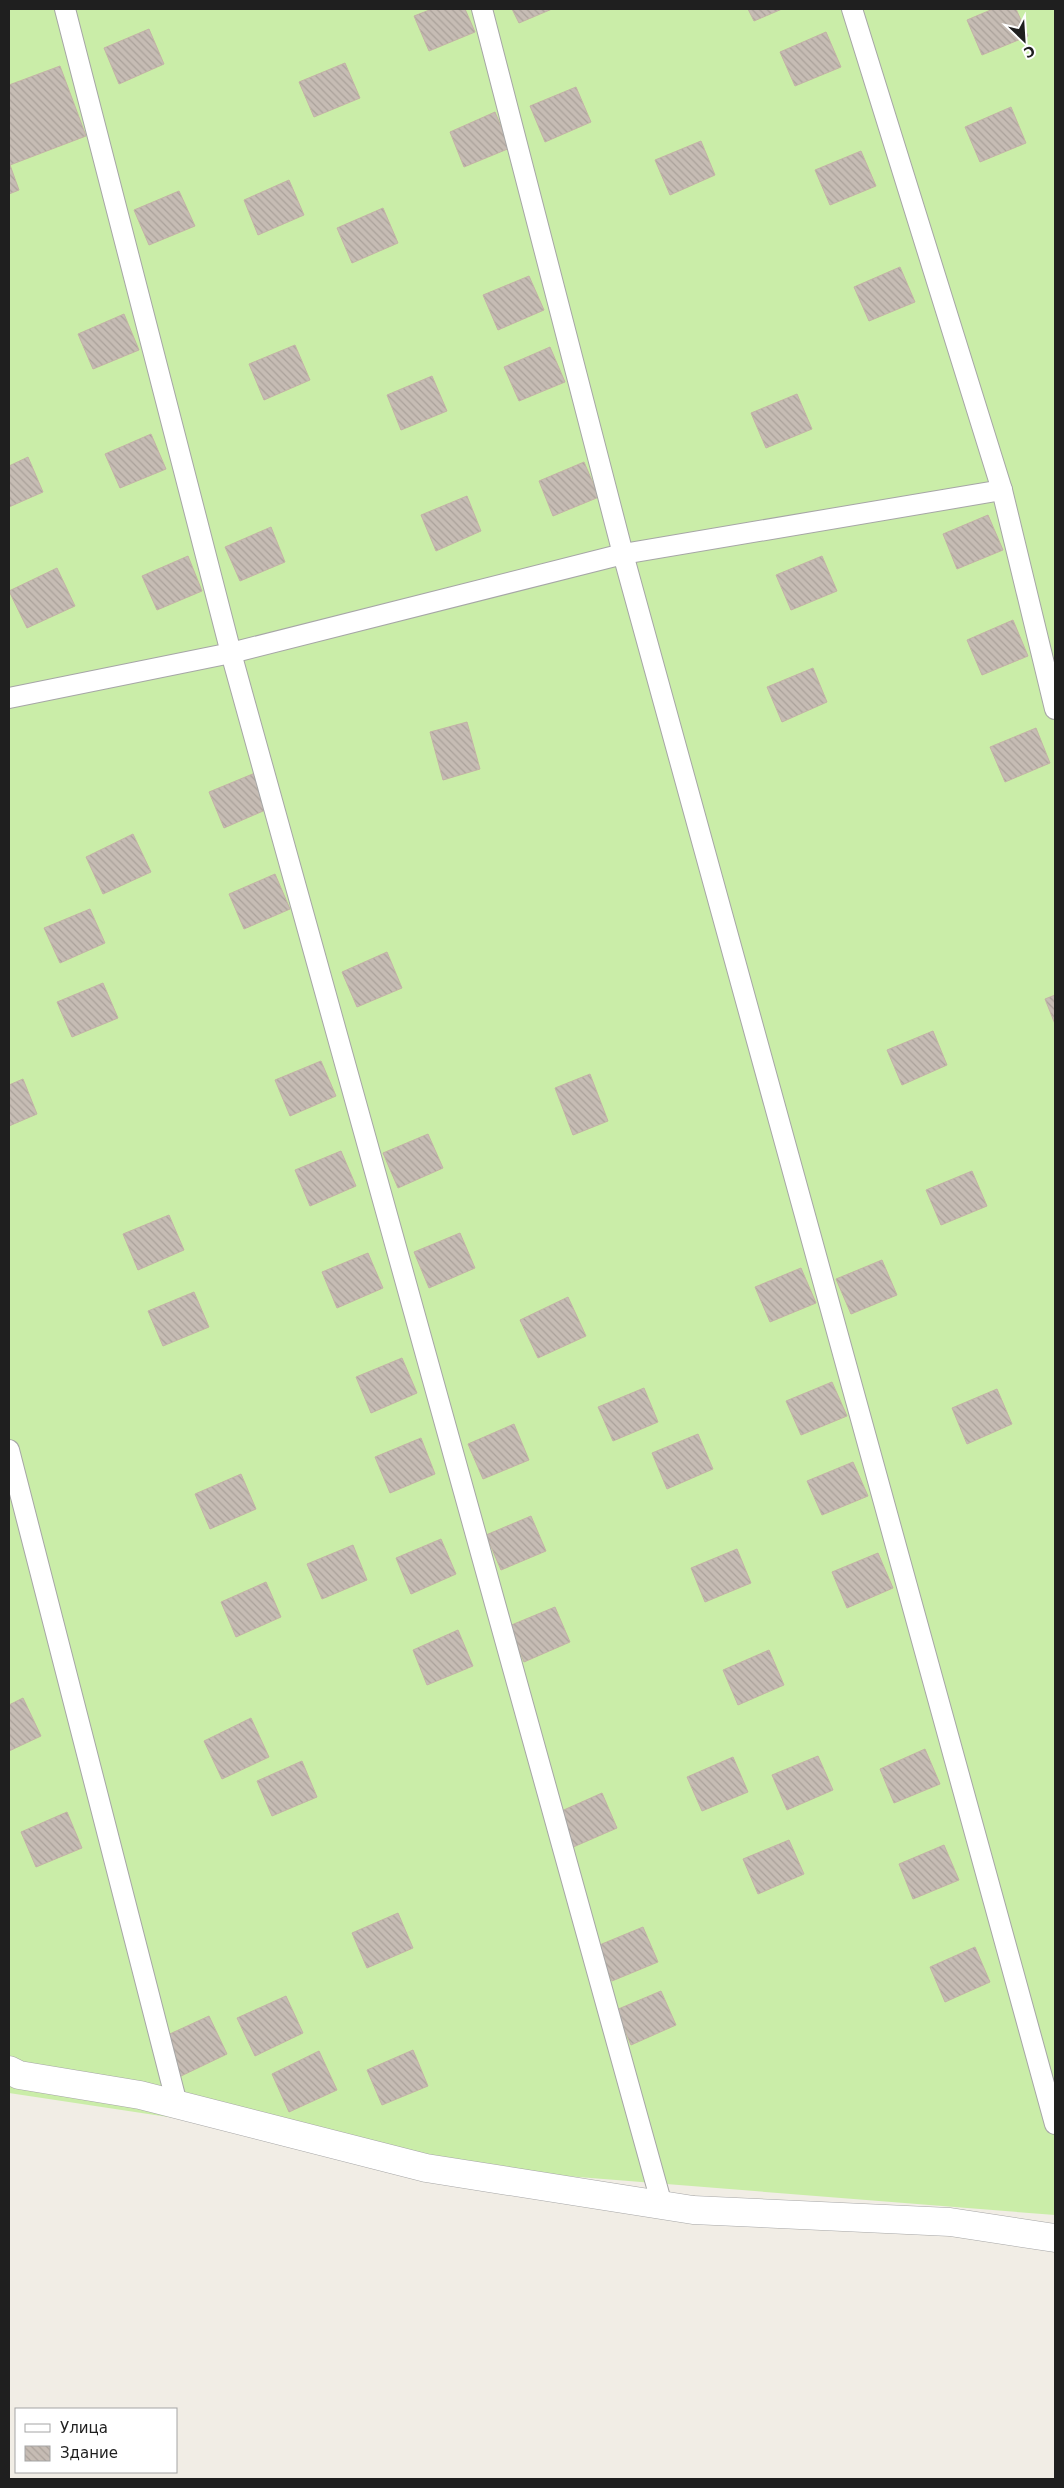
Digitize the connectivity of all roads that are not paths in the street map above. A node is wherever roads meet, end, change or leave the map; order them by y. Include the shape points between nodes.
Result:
1 (65, 9) edge
2 (482, 9) edge
3 (852, 9) edge
4 (1002, 490) junction
5 (623, 554) junction
6 (231, 653) junction
7 (9, 698) edge
8 (1055, 709) edge
9 (9, 1450) edge
10 (9, 2070) edge
11 (177, 2104) junction
12 (1055, 2124) edge
13 (662, 2205) junction
14 (1055, 2238) edge

1 - 6 lane
2 - 5 lane
3 - 4 lane
4 - 5 lane
4 - 8 lane
5 - 6 lane
5 - 12 lane
6 - 7 lane
6 - 13 lane
9 - 11 lane
10 - 11 street
11 - 13 street via 426,2168
13 - 14 street via 693,2210 950,2222

